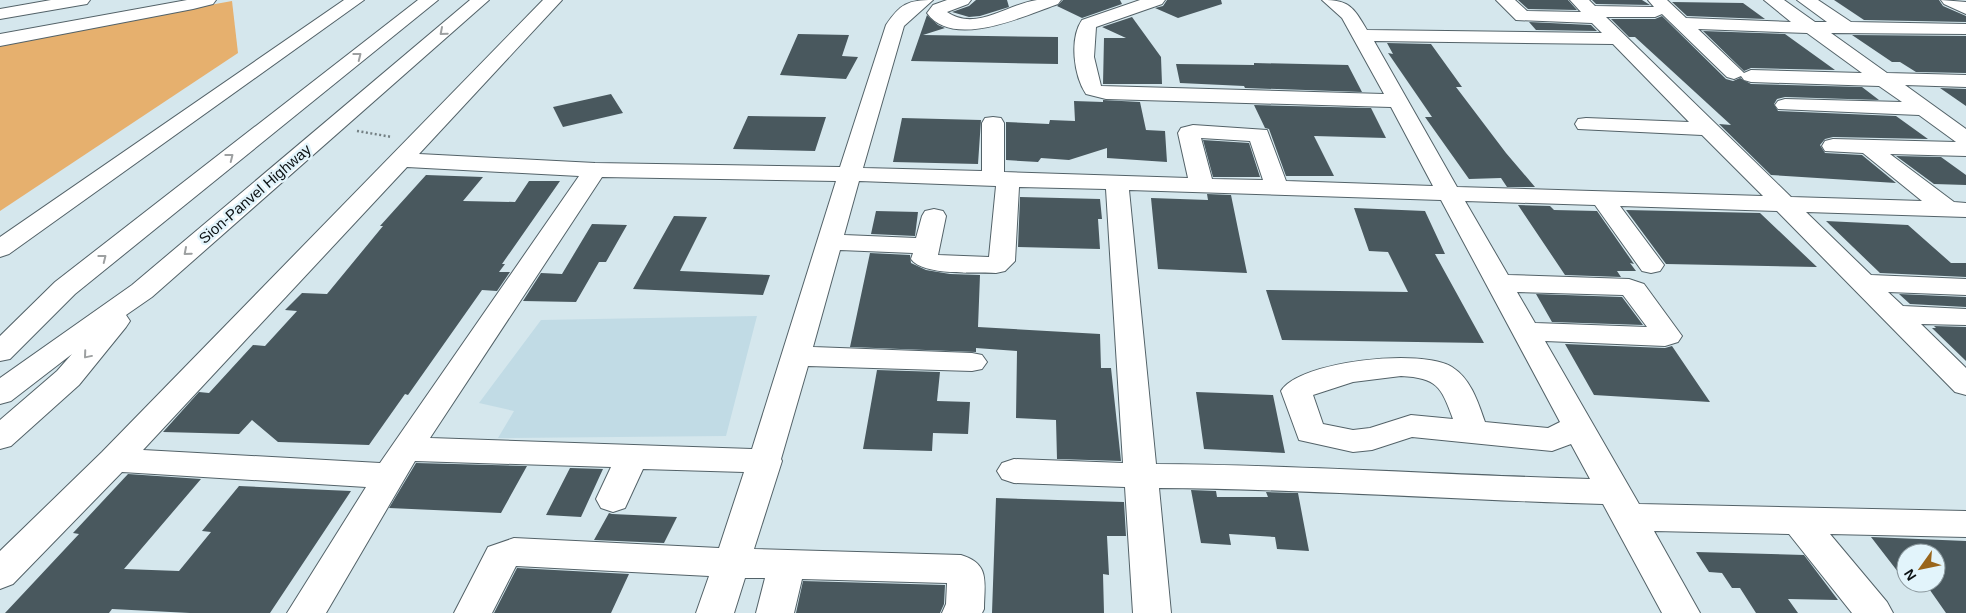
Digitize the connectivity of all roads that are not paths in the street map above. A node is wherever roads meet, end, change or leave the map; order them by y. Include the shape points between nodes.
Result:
1 (81, 0) edge
2 (207, 0) edge
3 (356, 0) edge
4 (429, 0) edge
5 (480, 0) edge
6 (553, 0) edge
7 (962, 0) edge
8 (1052, 0) edge
9 (1156, 0) edge
10 (1331, 0) edge
11 (1505, 0) edge
12 (1773, 0) edge
13 (1806, 0) edge
14 (1950, 0) edge
15 (920, 2) edge
16 (1655, 6) edge
17 (943, 7) junction
18 (1966, 10) edge
19 (1591, 12) edge
20 (0, 14) edge
21 (1682, 23) junction
22 (1809, 26) junction
23 (1846, 26) junction
24 (1527, 27) junction
25 (1966, 29) edge
26 (1362, 34) junction
27 (1619, 39) junction
28 (0, 40) edge
29 (1883, 79) junction
30 (1966, 81) edge
31 (1399, 102) junction
32 (1926, 110) junction
33 (1898, 111) junction
34 (993, 123) dead end
35 (1586, 124) dead end
36 (1710, 129) junction
37 (1961, 148) edge
38 (407, 152) junction
39 (1873, 152) junction
40 (595, 170) junction
41 (847, 174) junction
42 (1001, 179) junction
43 (1117, 183) junction
44 (1202, 186) junction
45 (1277, 188) junction
46 (1450, 193) junction
47 (1602, 198) junction
48 (1786, 204) junction
49 (1957, 209) edge
50 (934, 216) dead end
51 (828, 242) junction
52 (927, 246) junction
53 (0, 249) edge
54 (1651, 264) dead end
55 (1499, 283) junction
56 (1865, 283) junction
57 (1966, 287) edge
58 (65, 288) junction
59 (142, 291) junction
60 (1895, 314) junction
61 (1966, 317) edge
62 (0, 328) edge
63 (1526, 331) junction
64 (0, 352) edge
65 (795, 356) junction
66 (1954, 361) edge
67 (972, 362) dead end
68 (11, 385) edge
69 (1966, 385) edge
70 (1578, 426) junction
71 (1474, 433) junction
72 (0, 438) edge
73 (632, 457) junction
74 (114, 460) junction
75 (766, 461) junction
76 (398, 462) junction
77 (1014, 471) dead end
78 (1141, 476) junction
79 (613, 499) dead end
80 (1621, 505) junction
81 (1799, 521) junction
82 (1966, 524) edge
83 (732, 563) junction
84 (787, 565) junction
85 (0, 574) edge
86 (306, 613) edge
87 (473, 613) edge
88 (715, 613) edge
89 (775, 613) edge
90 (961, 613) edge
91 (1152, 613) edge
92 (1681, 613) edge
93 (1874, 613) edge

1 - 20 main road
2 - 28 main road
3 - 53 main road
58 -> 4 main road
5 -> 59 main road, Sion-Panvel Highway
6 - 38 main road
7 - 17 main road
8 - 17 main road via 972,26 941,19 936,14
9 - 31 main road via 1088,24 1084,32 1088,82 1094,90 1230,98
10 - 26 main road via 1349,15
11 - 19 main road via 1522,16
12 - 22 main road
13 - 23 main road
14 - 18 main road
15 - 17 main road
15 - 41 main road via 895,25
16 - 19 main road
16 - 21 main road
19 - 24 main road
19 - 27 main road
21 - 22 main road
21 - 29 main road via 1743,75
22 - 23 main road
22 - 29 main road
23 - 25 main road
24 - 26 main road
24 - 27 main road
26 - 31 main road
27 - 36 main road
29 - 30 main road
29 - 32 main road
31 - 46 main road
32 - 33 main road
32 - 33 main road via 1789,106
32 - 37 main road
33 - 37 main road
34 - 42 main road
35 - 36 main road
36 - 48 main road
37 - 39 main road
37 - 39 main road via 1836,148
38 - 40 main road
38 - 74 main road
39 - 49 main road
40 - 41 main road
40 - 76 main road
41 - 42 main road
41 - 51 main road
42 - 43 main road
42 - 52 main road via 1002,261 996,264 929,262 924,259
43 - 44 main road
43 - 78 main road
44 - 45 main road
44 - 45 main road via 1190,133 1193,131 1259,135
45 - 46 main road
46 - 47 main road
46 - 55 main road
47 - 48 main road
47 - 54 main road
48 - 49 main road
48 - 56 main road
50 - 52 main road
51 - 52 main road
51 - 65 main road
55 - 63 main road
55 - 63 main road via 1629,288 1634,290 1668,336
56 - 57 main road
56 - 60 main road
58 - 62 main road
58 - 64 main road
59 - 68 main road, Sion-Panvel Highway
59 -> 72 main road via 68,378
60 - 61 main road
60 - 66 main road
63 - 70 main road
65 - 67 main road
65 - 75 main road
66 - 69 main road
70 - 71 main road via 1552,440
70 - 80 main road
71 - 71 main road via 1410,426 1372,439 1353,441 1310,432 1296,391 1313,382 1348,372 1400,366 1437,370 1452,383
73 - 75 main road
73 - 76 main road
73 - 79 main road
74 - 76 main road
74 - 85 main road
75 - 83 main road
76 - 86 main road
77 - 78 main road
78 - 80 main road via 1266,477 1472,488
78 - 91 main road
80 - 81 main road
80 - 92 main road
81 - 82 main road
81 - 93 main road
83 - 84 main road
83 - 87 main road via 514,552 501,558
83 - 88 main road
84 - 89 main road
84 - 90 main road via 961,569 966,574 965,609

